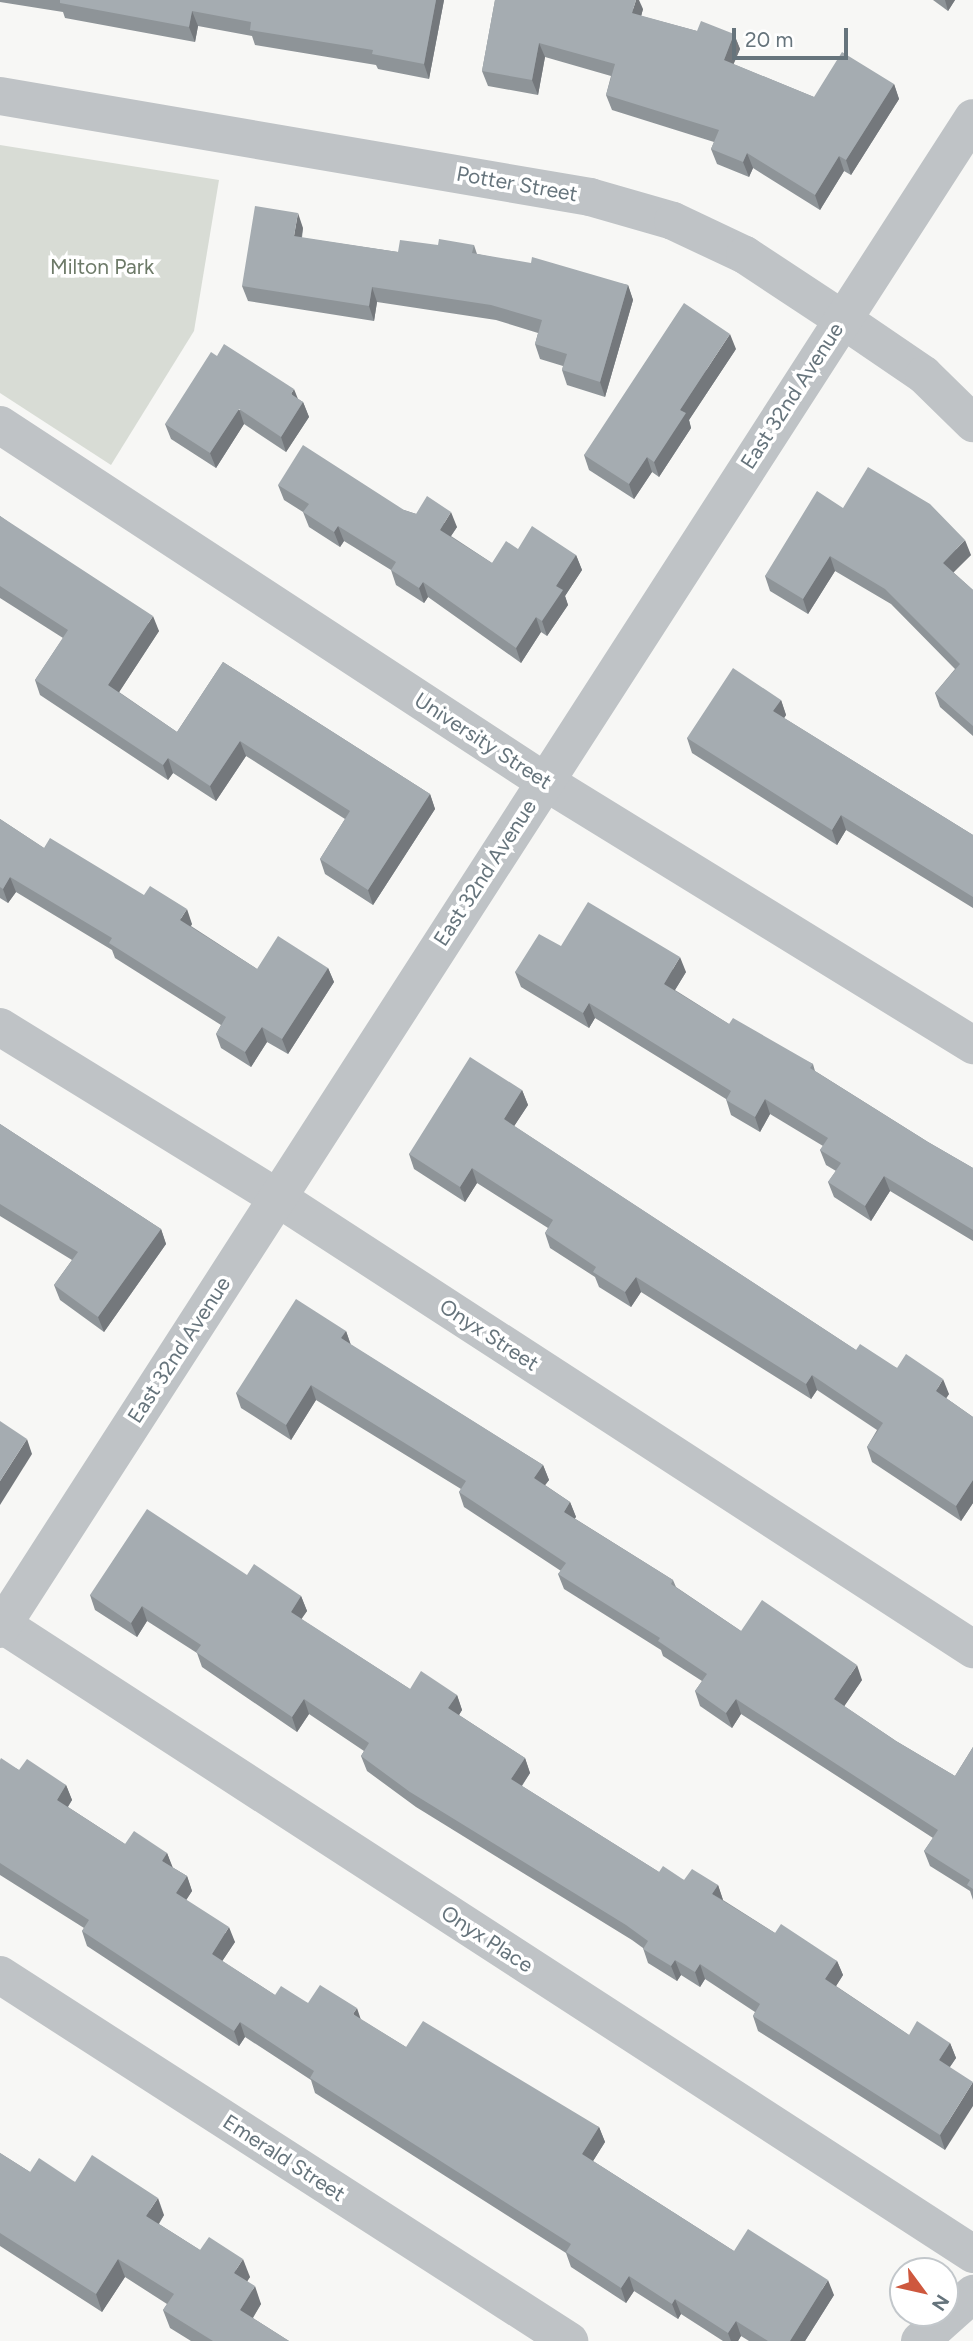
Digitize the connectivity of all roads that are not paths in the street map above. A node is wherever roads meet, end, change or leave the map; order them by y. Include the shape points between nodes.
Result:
1 (0, 96) edge
2 (973, 118) edge
3 (842, 319) junction
4 (973, 423) edge
5 (0, 425) edge
6 (544, 781) junction
7 (0, 1027) edge
8 (973, 1045) edge
9 (278, 1198) junction
10 (1, 1626) edge
11 (973, 1649) edge
12 (0, 1975) edge
13 (973, 2255) edge
14 (973, 2294) edge
15 (569, 2341) edge
16 (920, 2341) edge

1 - 3 street, Potter Street via 590,197 673,221 745,255
2 - 3 street, East 32nd Avenue
3 - 4 street, Potter Street via 924,375
3 - 6 street, East 32nd Avenue
5 - 6 street, University Street
6 - 8 street, University Street
6 - 9 street, East 32nd Avenue
7 - 9 street, Onyx Street
9 - 10 street, East 32nd Avenue
9 - 11 street, Onyx Street
10 - 13 street, Onyx Place
12 - 15 street, Emerald Street
14 - 16 street

